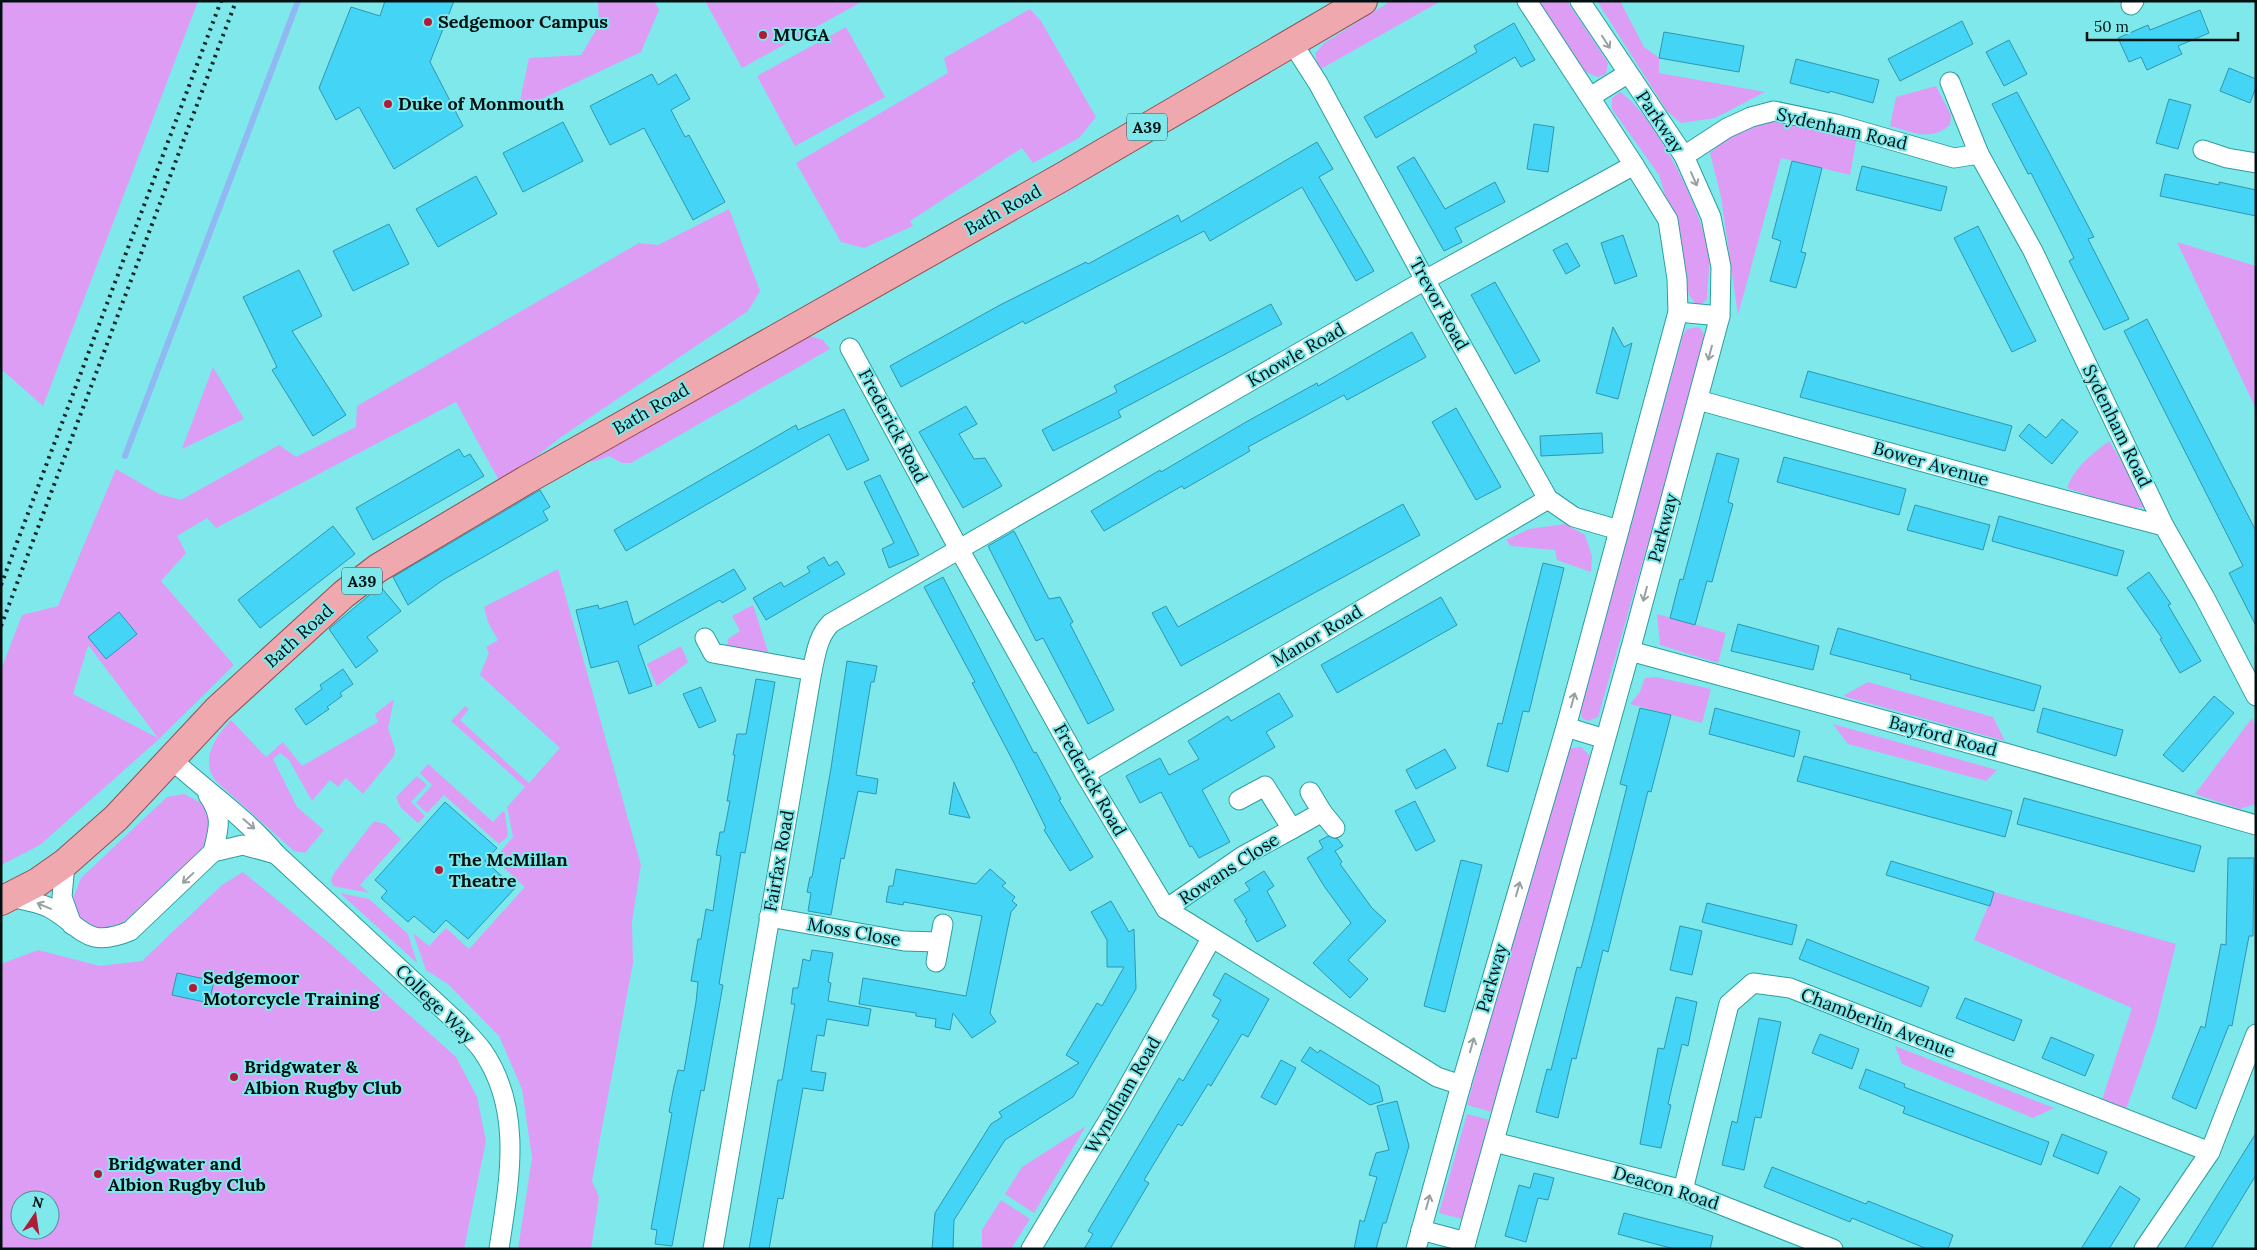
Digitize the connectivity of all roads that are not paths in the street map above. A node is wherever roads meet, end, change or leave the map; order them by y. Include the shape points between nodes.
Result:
1 (1363, 1) edge
2 (1527, 1) edge
3 (1580, 1) edge
4 (1291, 41) junction
5 (1627, 74) junction
6 (1950, 82) dead end
7 (1590, 97) junction
8 (2203, 150) dead end
9 (1979, 154) junction
10 (1684, 156) junction
11 (2256, 163) edge
12 (1634, 165) junction
13 (1424, 280) junction
14 (1678, 312) junction
15 (1720, 316) junction
16 (850, 348) dead end
17 (1698, 400) junction
18 (1548, 499) junction
19 (2164, 526) junction
20 (1618, 530) junction
21 (959, 549) junction
22 (705, 638) dead end
23 (1630, 651) junction
24 (812, 671) junction
25 (2256, 696) edge
26 (1566, 727) junction
27 (1605, 738) junction
28 (171, 759) junction
29 (1085, 774) junction
30 (203, 788) junction
31 (1310, 792) dead end
32 (1240, 800) dead end
33 (1322, 812) junction
34 (2256, 825) edge
35 (1335, 828) dead end
36 (1292, 829) junction
37 (213, 852) junction
38 (276, 854) junction
39 (65, 862) junction
40 (6, 899) edge
41 (1166, 909) junction
42 (769, 917) junction
43 (72, 926) junction
44 (1211, 939) junction
45 (936, 962) dead end
46 (2256, 1034) edge
47 (1460, 1085) junction
48 (1494, 1142) junction
49 (2210, 1152) junction
50 (1683, 1190) junction
51 (1421, 1230) junction
52 (1465, 1245) edge
53 (499, 1249) edge
54 (713, 1249) edge
55 (1031, 1249) edge
56 (1416, 1249) edge
57 (1833, 1249) edge
58 (2144, 1249) edge

1 - 4 main road, Bath Road / A39
2 - 7 street, Parkway
3 -> 5 street, Parkway
4 - 13 street, Trevor Road via 1318,83
4 - 28 main road, Bath Road / A39 via 1064,176 532,476 378,568 271,660
5 - 7 street, Parkway
5 - 10 street, Parkway
6 - 9 street, Sydenham Road
7 - 12 street, Parkway
8 - 11 street via 2228,150
9 - 10 street, Sydenham Road via 1954,158 1836,124 1774,111 1727,128
9 - 19 street, Sydenham Road via 2033,251
10 -> 15 street, Parkway via 1711,217 1721,266
12 - 13 street, Knowle Road
12 - 14 street, Parkway via 1668,220 1677,279
13 - 18 street, Trevor Road
13 - 21 street, Knowle Road
14 - 15 street
14 - 20 street, Parkway
15 -> 17 street, Parkway
16 - 21 street, Frederick Road
17 - 19 street, Bower Avenue via 2012,488
17 -> 23 street, Parkway
18 - 20 street, Trevor Road via 1574,518
18 - 29 street, Manor Road
19 - 25 street, Sydenham Road
26 -> 20 street, Parkway
21 - 24 street, Fairfax Road via 831,623 820,638
21 - 29 street, Frederick Road
22 - 24 street via 713,653
23 - 27 street, Parkway
23 - 34 street, Bayford Road
24 - 42 street, Fairfax Road
26 - 27 street
47 -> 26 street, Parkway
27 - 48 street, Parkway
28 - 30 street, College Way
28 - 39 main road, Bath Road / A39 via 116,818
29 - 41 street, Frederick Road
30 - 37 street via 217,807 219,818
30 -> 38 street, College Way via 256,830
31 - 33 street
32 - 36 street, Rowans Close via 1265,786
33 - 35 street
33 - 36 street, Rowans Close
36 - 41 street, Rowans Close via 1243,856
37 - 38 street via 244,844
37 -> 43 street via 130,931 113,938 94,936
38 - 53 street, College Way via 452,1017 482,1051 498,1080 510,1123 511,1163
39 - 40 main road, Bath Road / A39 via 38,882
39 - 43 street via 62,897
43 -> 40 street via 46,907
41 - 44 street, Frederick Road
42 - 45 street, Moss Close via 904,941 941,933
42 - 54 street, Fairfax Road
44 - 47 street, Frederick Road via 1437,1077
44 - 55 street, Wyndham Road via 1119,1103
46 - 49 street
51 -> 47 street, Parkway
48 - 50 street, Deacon Road
48 - 52 street, Parkway
49 - 50 street, Chamberlin Avenue via 1790,988 1752,983 1729,1004
49 - 58 street
50 - 57 street, Deacon Road
51 - 52 street, Parkway
51 - 56 street, Parkway

